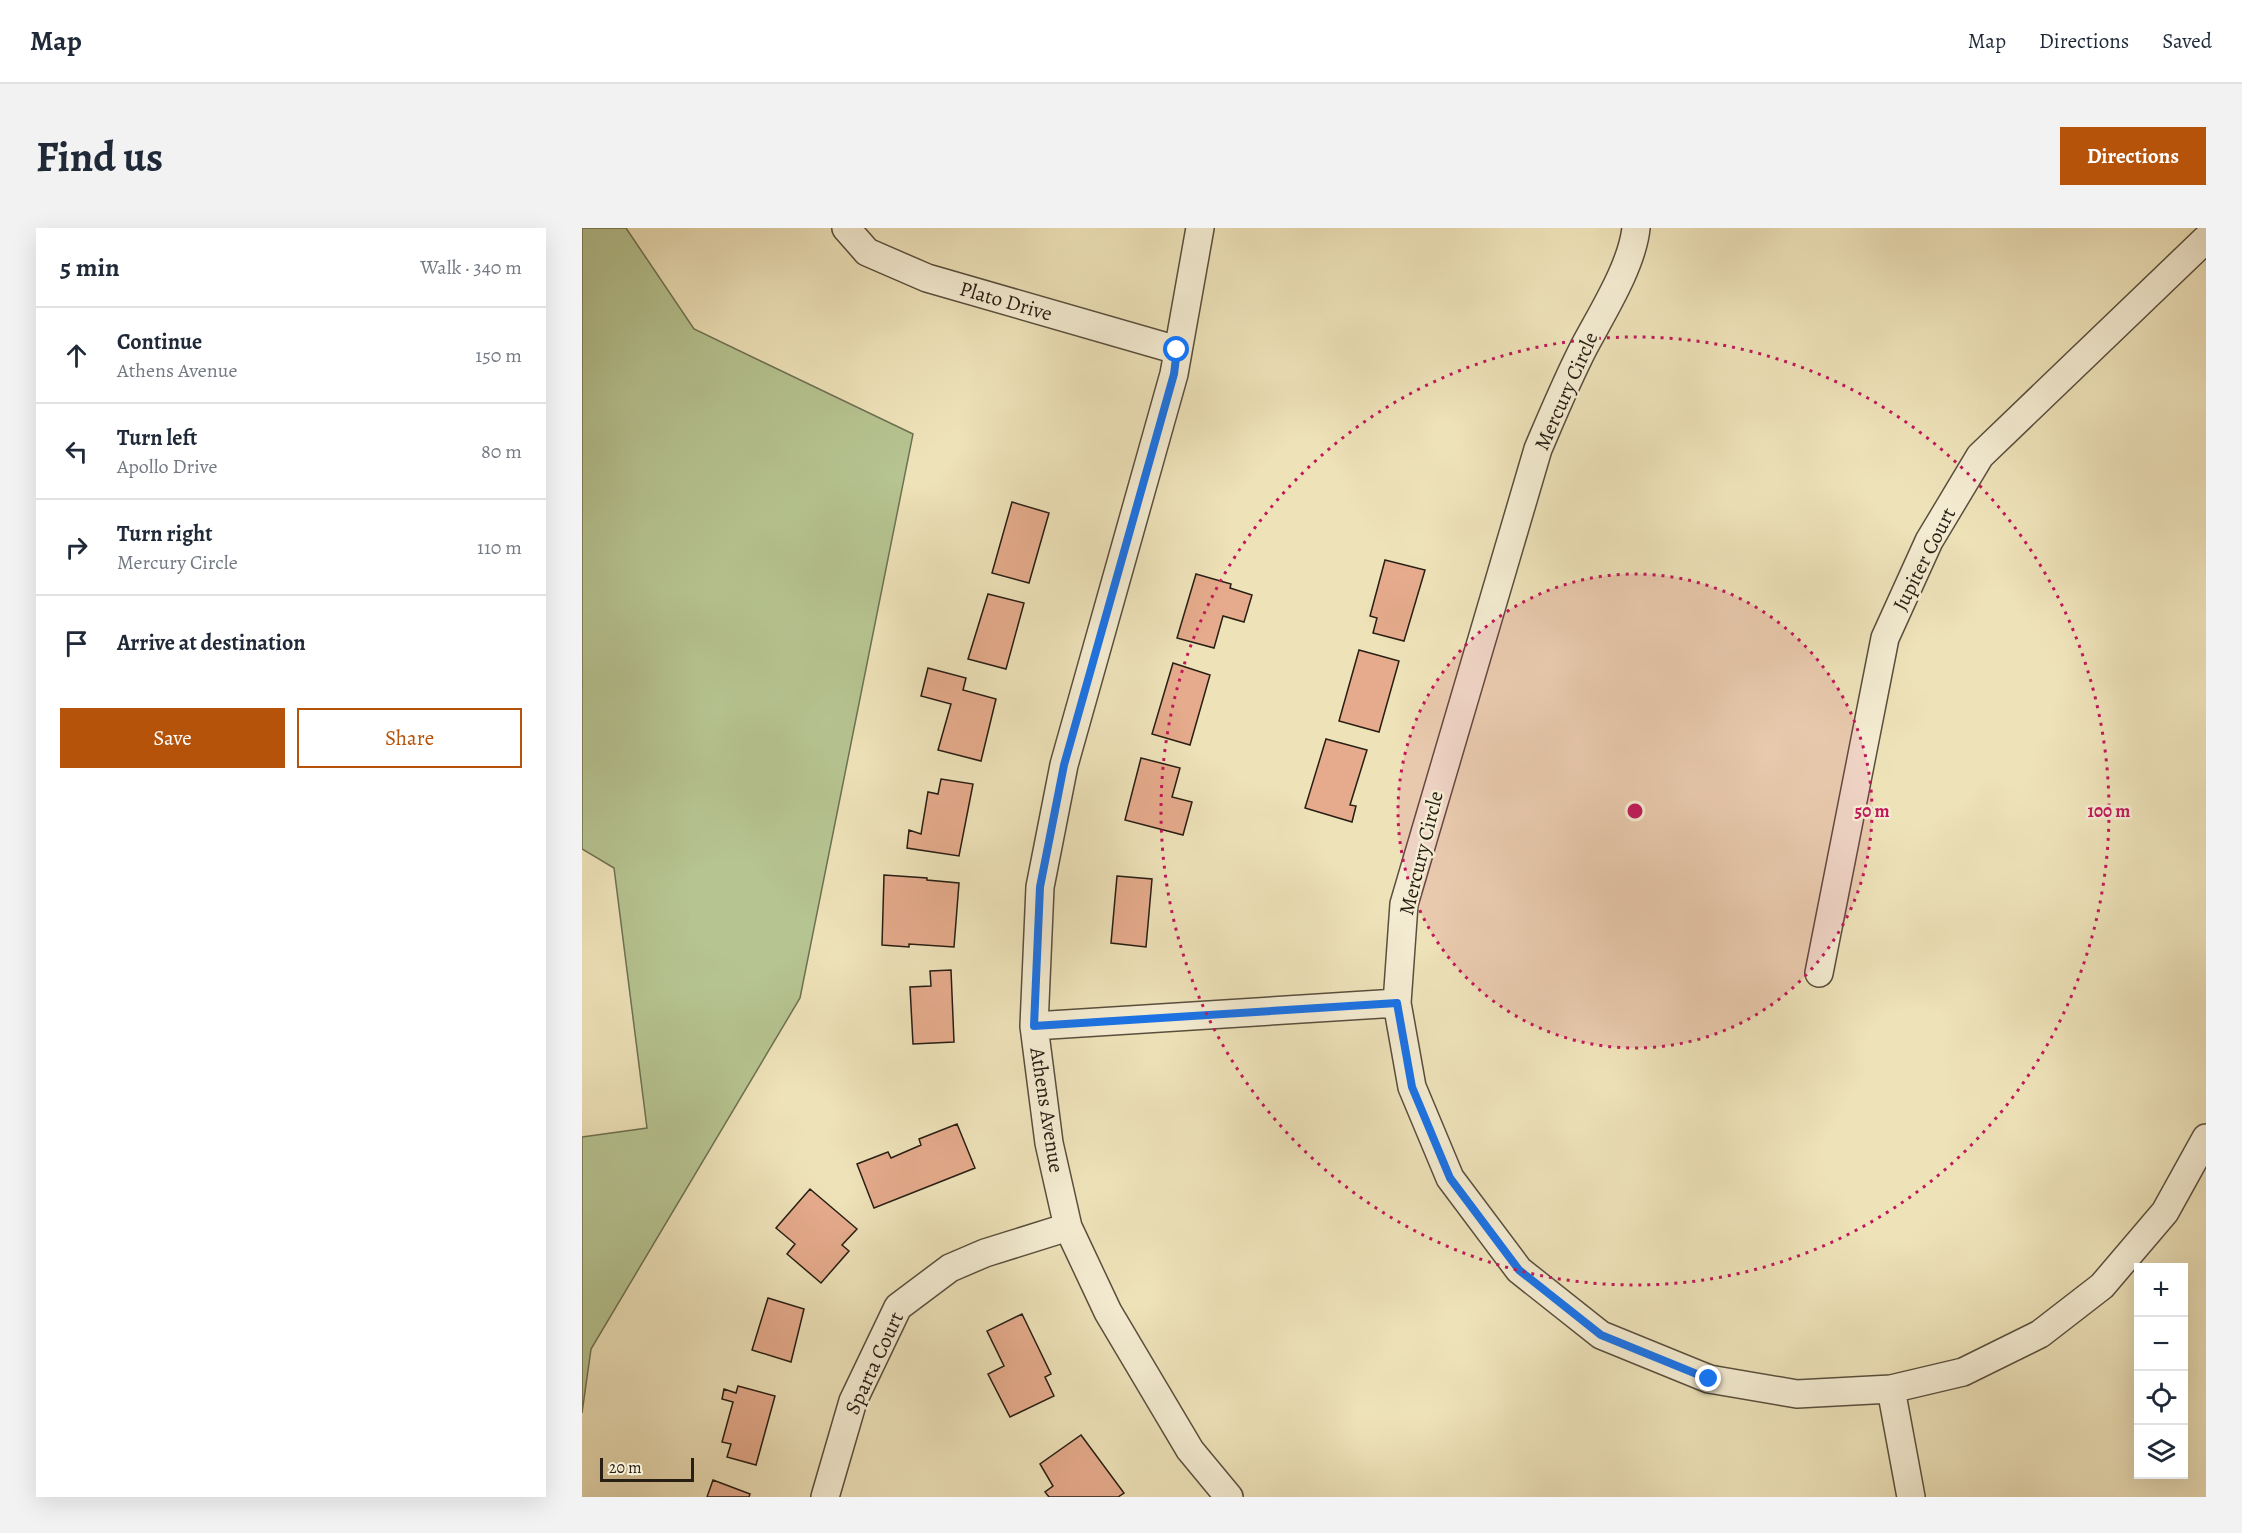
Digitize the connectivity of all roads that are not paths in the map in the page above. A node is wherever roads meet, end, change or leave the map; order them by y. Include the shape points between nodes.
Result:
1 (846, 228) edge
2 (1200, 228) edge
3 (1636, 228) edge
4 (2203, 228) edge
5 (2206, 232) edge
6 (2206, 239) edge
7 (1177, 350) junction
8 (1819, 973) dead end
9 (1397, 1003) junction
10 (1034, 1026) junction
11 (2206, 1138) edge
12 (1068, 1227) junction
13 (1891, 1389) junction
14 (825, 1497) edge
15 (1229, 1497) edge
16 (1911, 1497) edge

1 - 7 street, Plato Drive via 867,252 927,278
2 - 7 street, Athens Avenue
3 - 9 street, Mercury Circle via 1635,240 1613,294 1538,449 1404,904
4 - 5 street
6 - 8 street, Jupiter Court via 1980,456 1929,541 1885,638
7 - 10 street, Athens Avenue via 1174,374 1064,765 1040,887
9 - 10 street
9 - 13 street, Mercury Circle via 1412,1087 1450,1178 1519,1270 1601,1335 1709,1379 1797,1394
10 - 12 street, Athens Avenue via 1049,1143
11 - 13 street, Mercury Circle via 2165,1212 2102,1286 2040,1334 1992,1358 1963,1372
12 - 14 street, Sparta Court via 950,1268 898,1307 853,1401
12 - 15 street, Athens Avenue via 1108,1312 1190,1450
13 - 16 street

